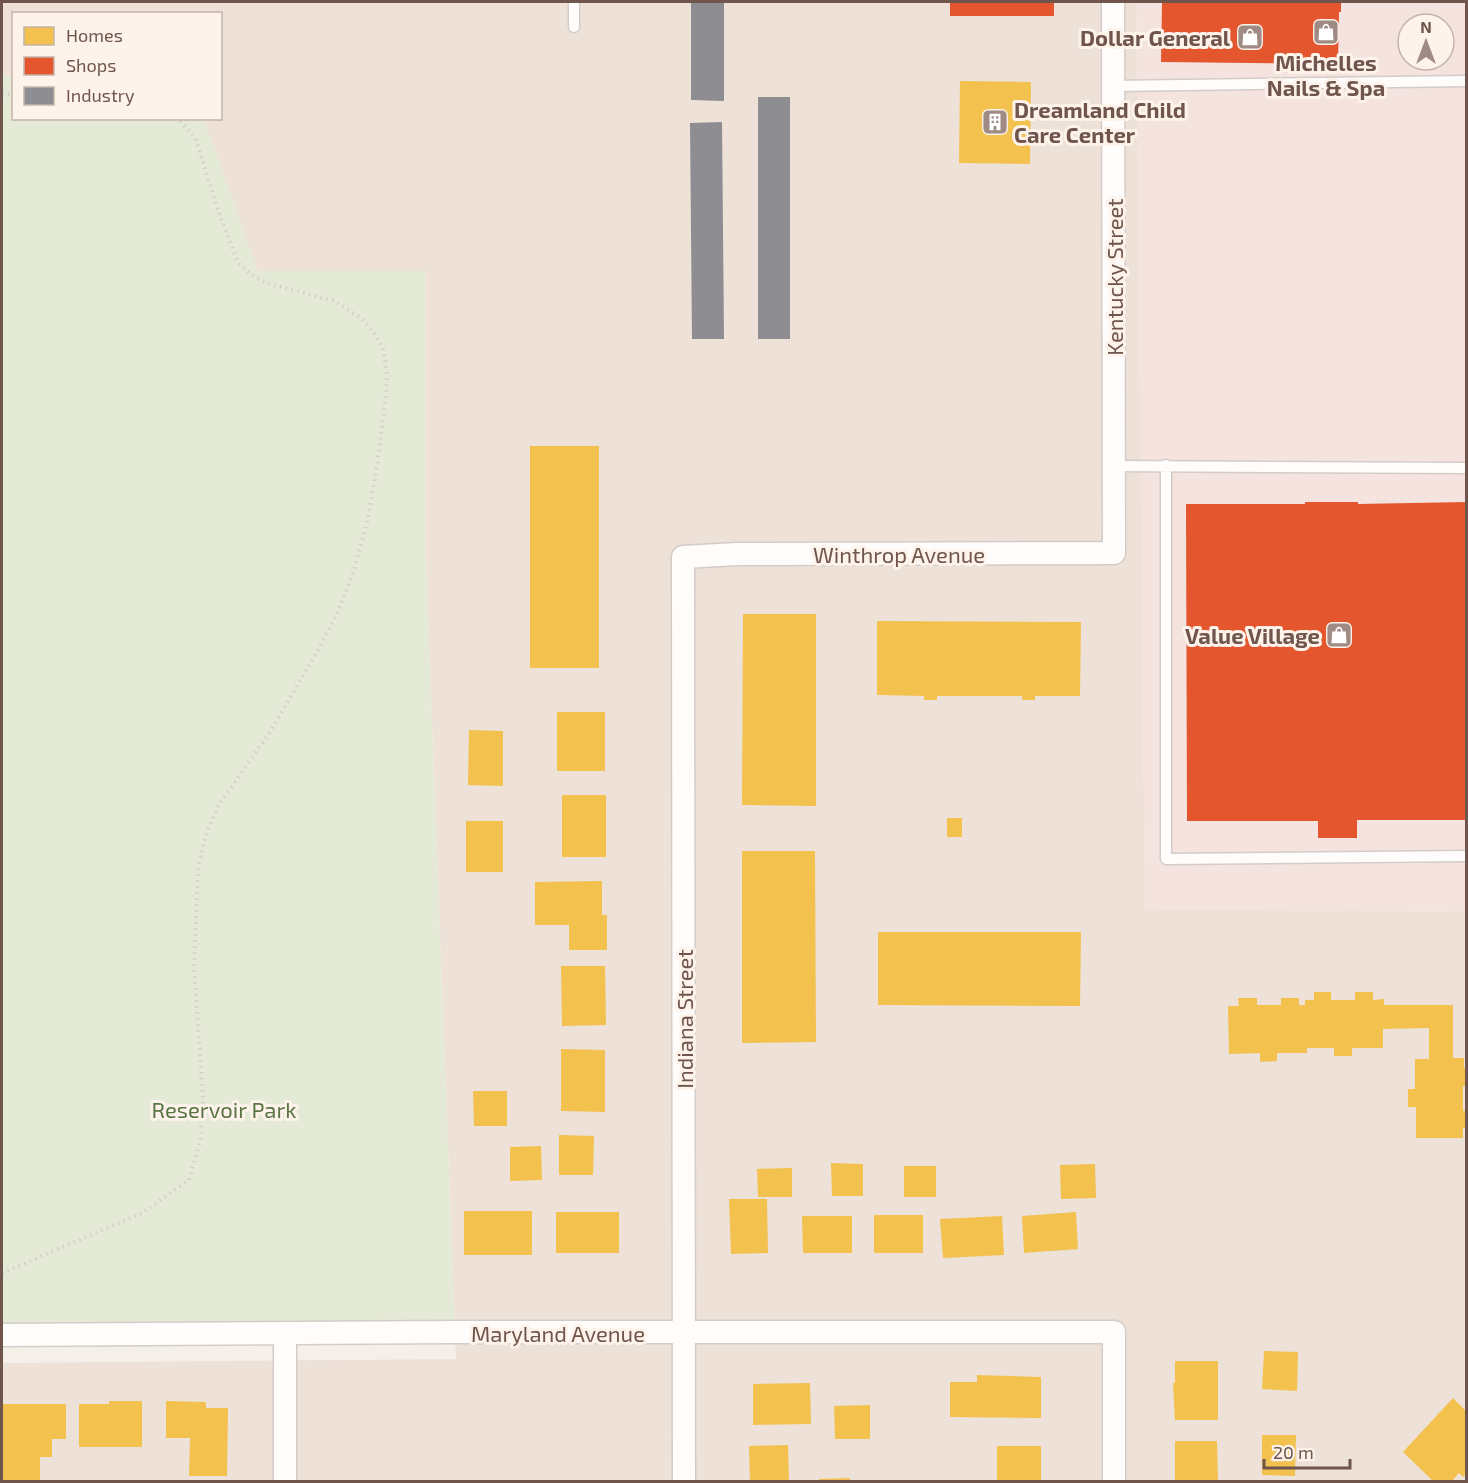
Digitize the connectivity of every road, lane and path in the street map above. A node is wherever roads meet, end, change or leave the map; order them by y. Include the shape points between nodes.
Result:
1 (574, 2) edge
2 (1113, 2) edge
3 (574, 27) dead end
4 (1467, 81) edge
5 (1114, 86) junction
6 (179, 120) edge
7 (1167, 465) junction
8 (1114, 466) junction
9 (1467, 468) edge
10 (1114, 553) joint
11 (683, 557) joint
12 (1467, 856) edge
13 (2, 1273) edge
14 (285, 1334) junction
15 (684, 1334) junction
16 (2, 1335) edge
17 (285, 1482) edge
18 (684, 1482) edge
19 (1114, 1482) edge

1 - 3 lane
2 - 5 street, Kentucky Street
4 - 5 lane
5 - 8 street, Kentucky Street
6 - 13 path via 195,137 238,263 266,283 335,301 361,318 383,348 386,396 376,472 367,523 339,610 270,732 218,807 205,837 198,869 194,968 203,1096 201,1137 189,1180 142,1213
7 - 8 lane
7 - 9 lane
7 - 12 lane via 1167,859
8 - 10 street, Kentucky Street
10 - 11 street, Winthrop Avenue
11 - 15 street, Indiana Street
14 - 15 street, Maryland Avenue
14 - 16 street, Maryland Avenue
14 - 17 street
15 - 18 street, Indiana Street
15 - 19 street, Maryland Avenue via 1114,1332

